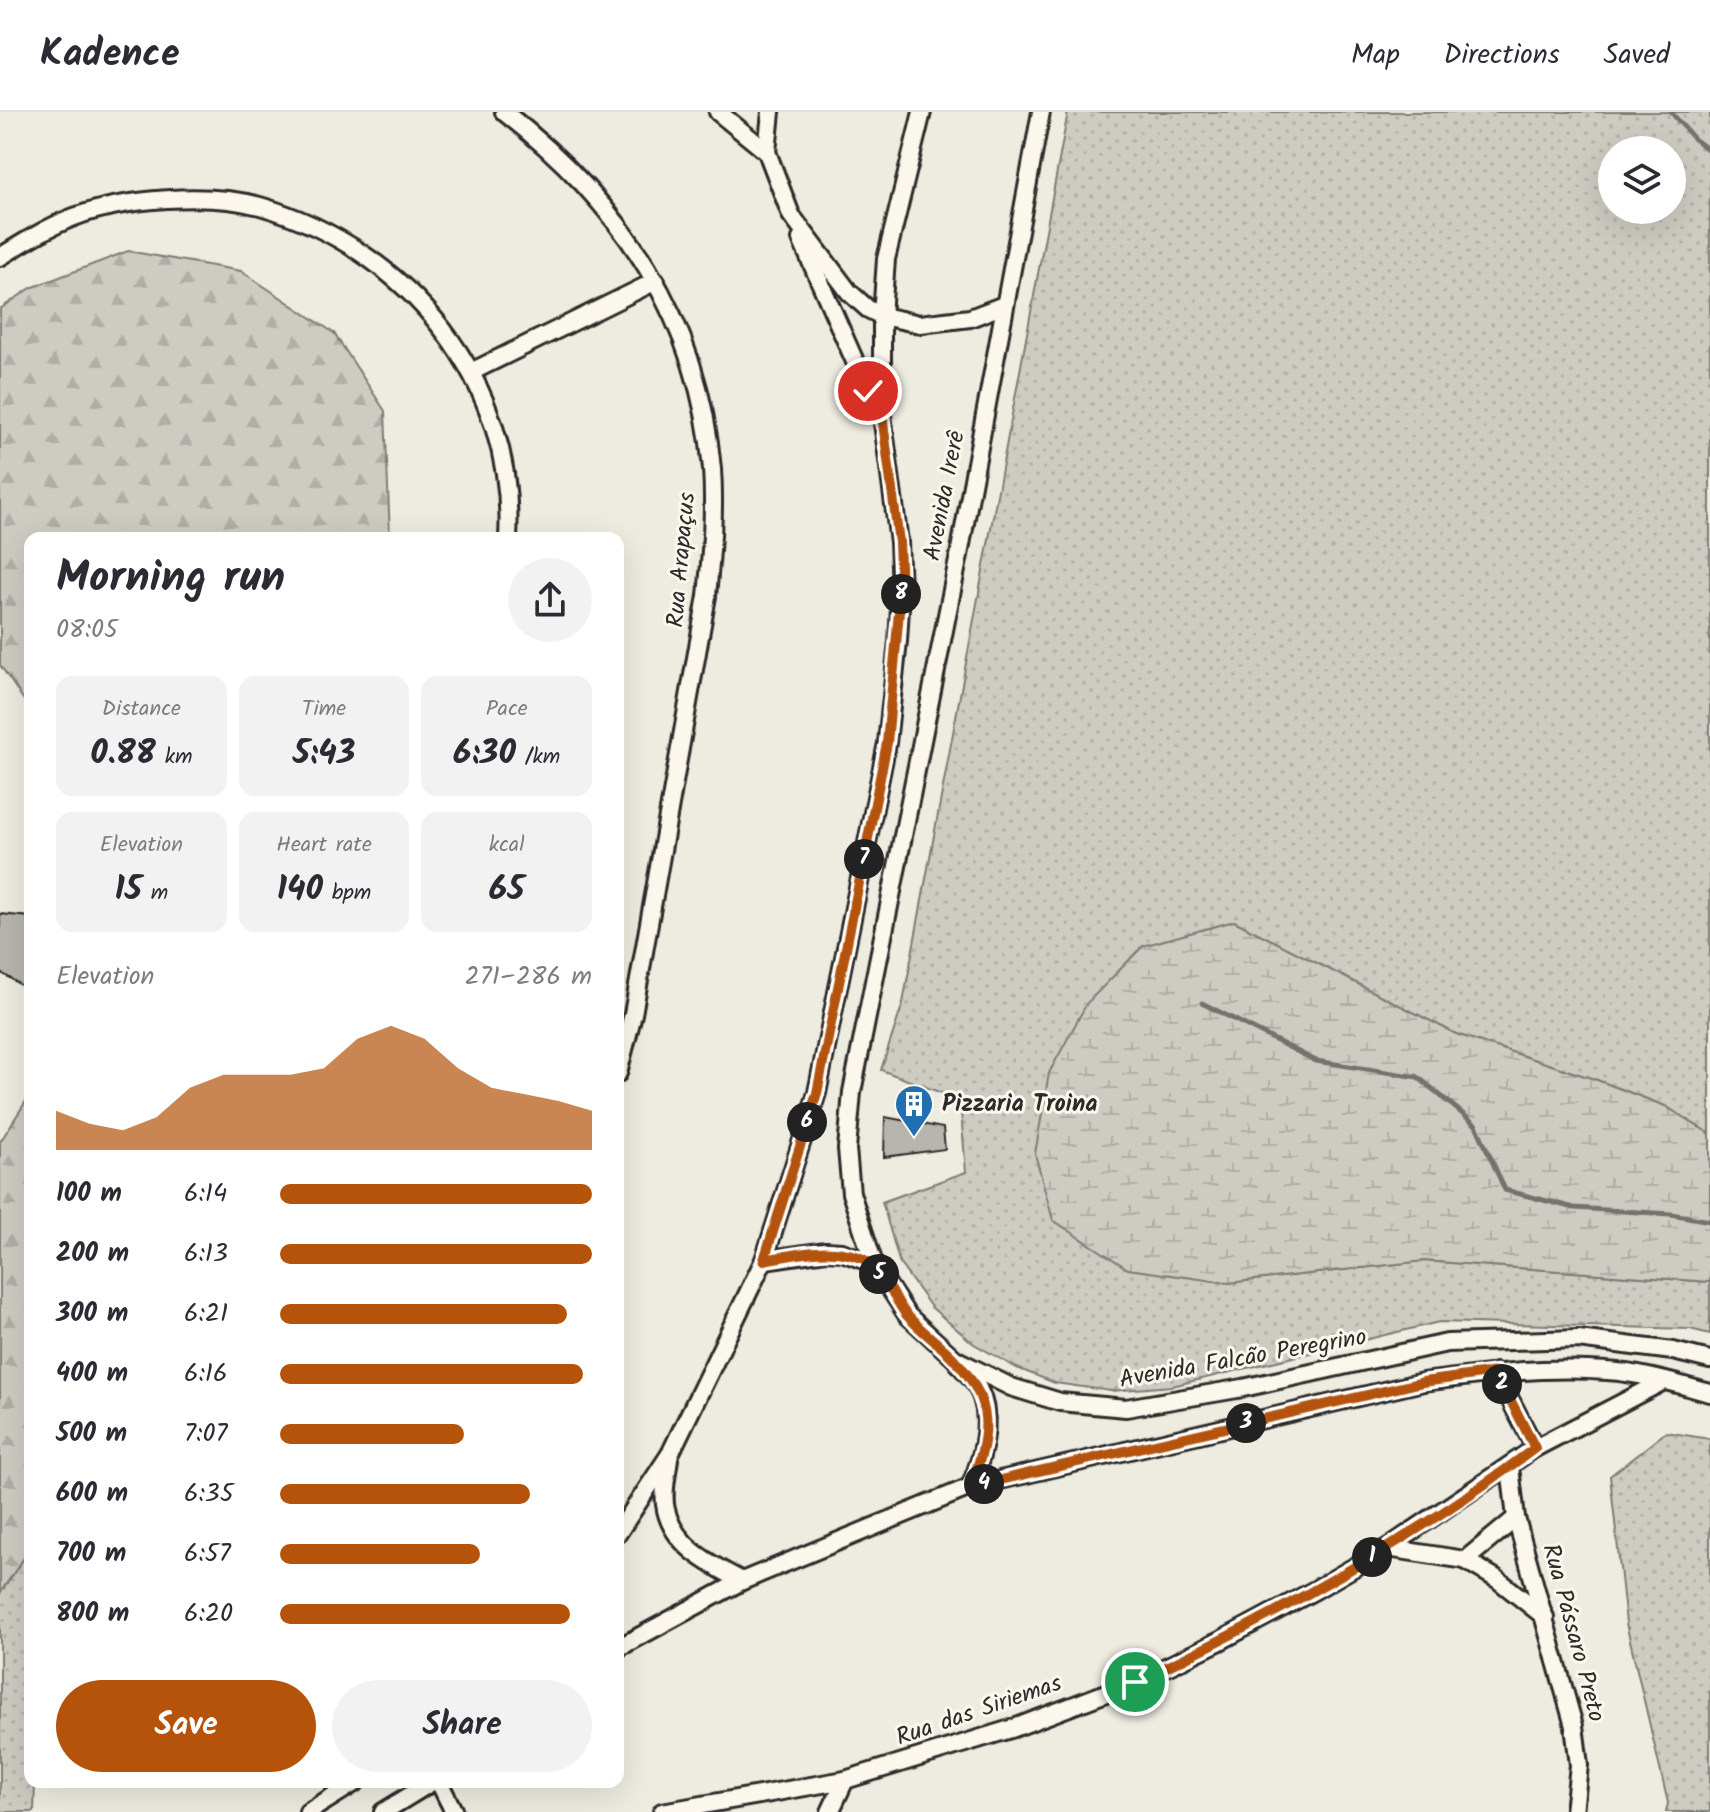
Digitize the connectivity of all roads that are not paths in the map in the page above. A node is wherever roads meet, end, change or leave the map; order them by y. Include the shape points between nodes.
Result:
1 (504, 112) edge
2 (718, 112) edge
3 (771, 112) edge
4 (922, 112) edge
5 (1041, 112) edge
6 (767, 152) junction
7 (791, 215) junction
8 (0, 257) edge
9 (656, 281) junction
10 (1004, 305) junction
11 (882, 316) junction
12 (473, 371) junction
13 (882, 415) junction
14 (508, 532) edge
15 (624, 1049) edge
16 (764, 1260) junction
17 (874, 1264) junction
18 (955, 1359) junction
19 (1710, 1360) edge
20 (1496, 1372) junction
21 (1664, 1381) junction
22 (1710, 1393) edge
23 (1535, 1448) junction
24 (670, 1454) junction
25 (1510, 1467) junction
26 (970, 1487) junction
27 (1516, 1518) junction
28 (624, 1524) edge
29 (1387, 1548) junction
30 (1465, 1560) junction
31 (742, 1581) junction
32 (1545, 1617) junction
33 (624, 1645) edge
34 (845, 1780) junction
35 (346, 1788) edge
36 (422, 1788) edge
37 (442, 1788) edge
38 (308, 1812) edge
39 (383, 1812) edge
40 (454, 1812) edge
41 (662, 1812) edge
42 (830, 1812) edge
43 (1574, 1812) edge

1 - 9 street, Rua Arapaçus via 583,183
2 - 6 street
3 - 6 street
4 - 11 street via 886,259
5 - 10 street, Avenida Irerê
6 - 7 street
7 - 11 street via 849,292
7 - 13 street
8 - 12 street via 51,227 103,209 184,199 259,206 331,236 385,271 432,316
9 - 12 street
9 - 15 street, Rua Arapaçus via 685,344 700,398 712,471 711,553
10 - 11 street via 942,323
10 - 17 street, Avenida Irerê via 852,1092 847,1149 851,1193
11 - 13 street
12 - 14 street via 505,468
13 - 16 street, Avenida Irerê via 901,590 887,743 817,1093
16 - 17 street via 826,1251
16 - 24 street
17 - 18 street, Avenida Falcão Peregrino via 907,1315
18 - 19 street, Avenida Falcão Peregrino via 1011,1387 1060,1402 1126,1408 1447,1343 1578,1339
18 - 26 street via 978,1387 986,1412 985,1437
20 - 21 street via 1611,1371
20 - 23 street
20 - 26 street via 1423,1382
21 - 22 street
21 - 23 street, Rua das Siriemas
23 - 25 street, Rua das Siriemas
24 - 28 street
24 - 31 street via 665,1495 675,1532 697,1556
25 - 27 street, Rua Pássaro Preto
25 - 29 street, Rua das Siriemas
26 - 31 street
27 - 30 street
27 - 32 street, Rua Pássaro Preto
29 - 30 street
29 - 34 street, Rua das Siriemas via 1135,1682 1014,1728
30 - 32 street
31 - 33 street
32 - 43 street, Rua Pássaro Preto via 1577,1746
34 - 41 street, Rua das Siriemas
34 - 42 street
35 - 38 street
36 - 39 street
37 - 40 street

